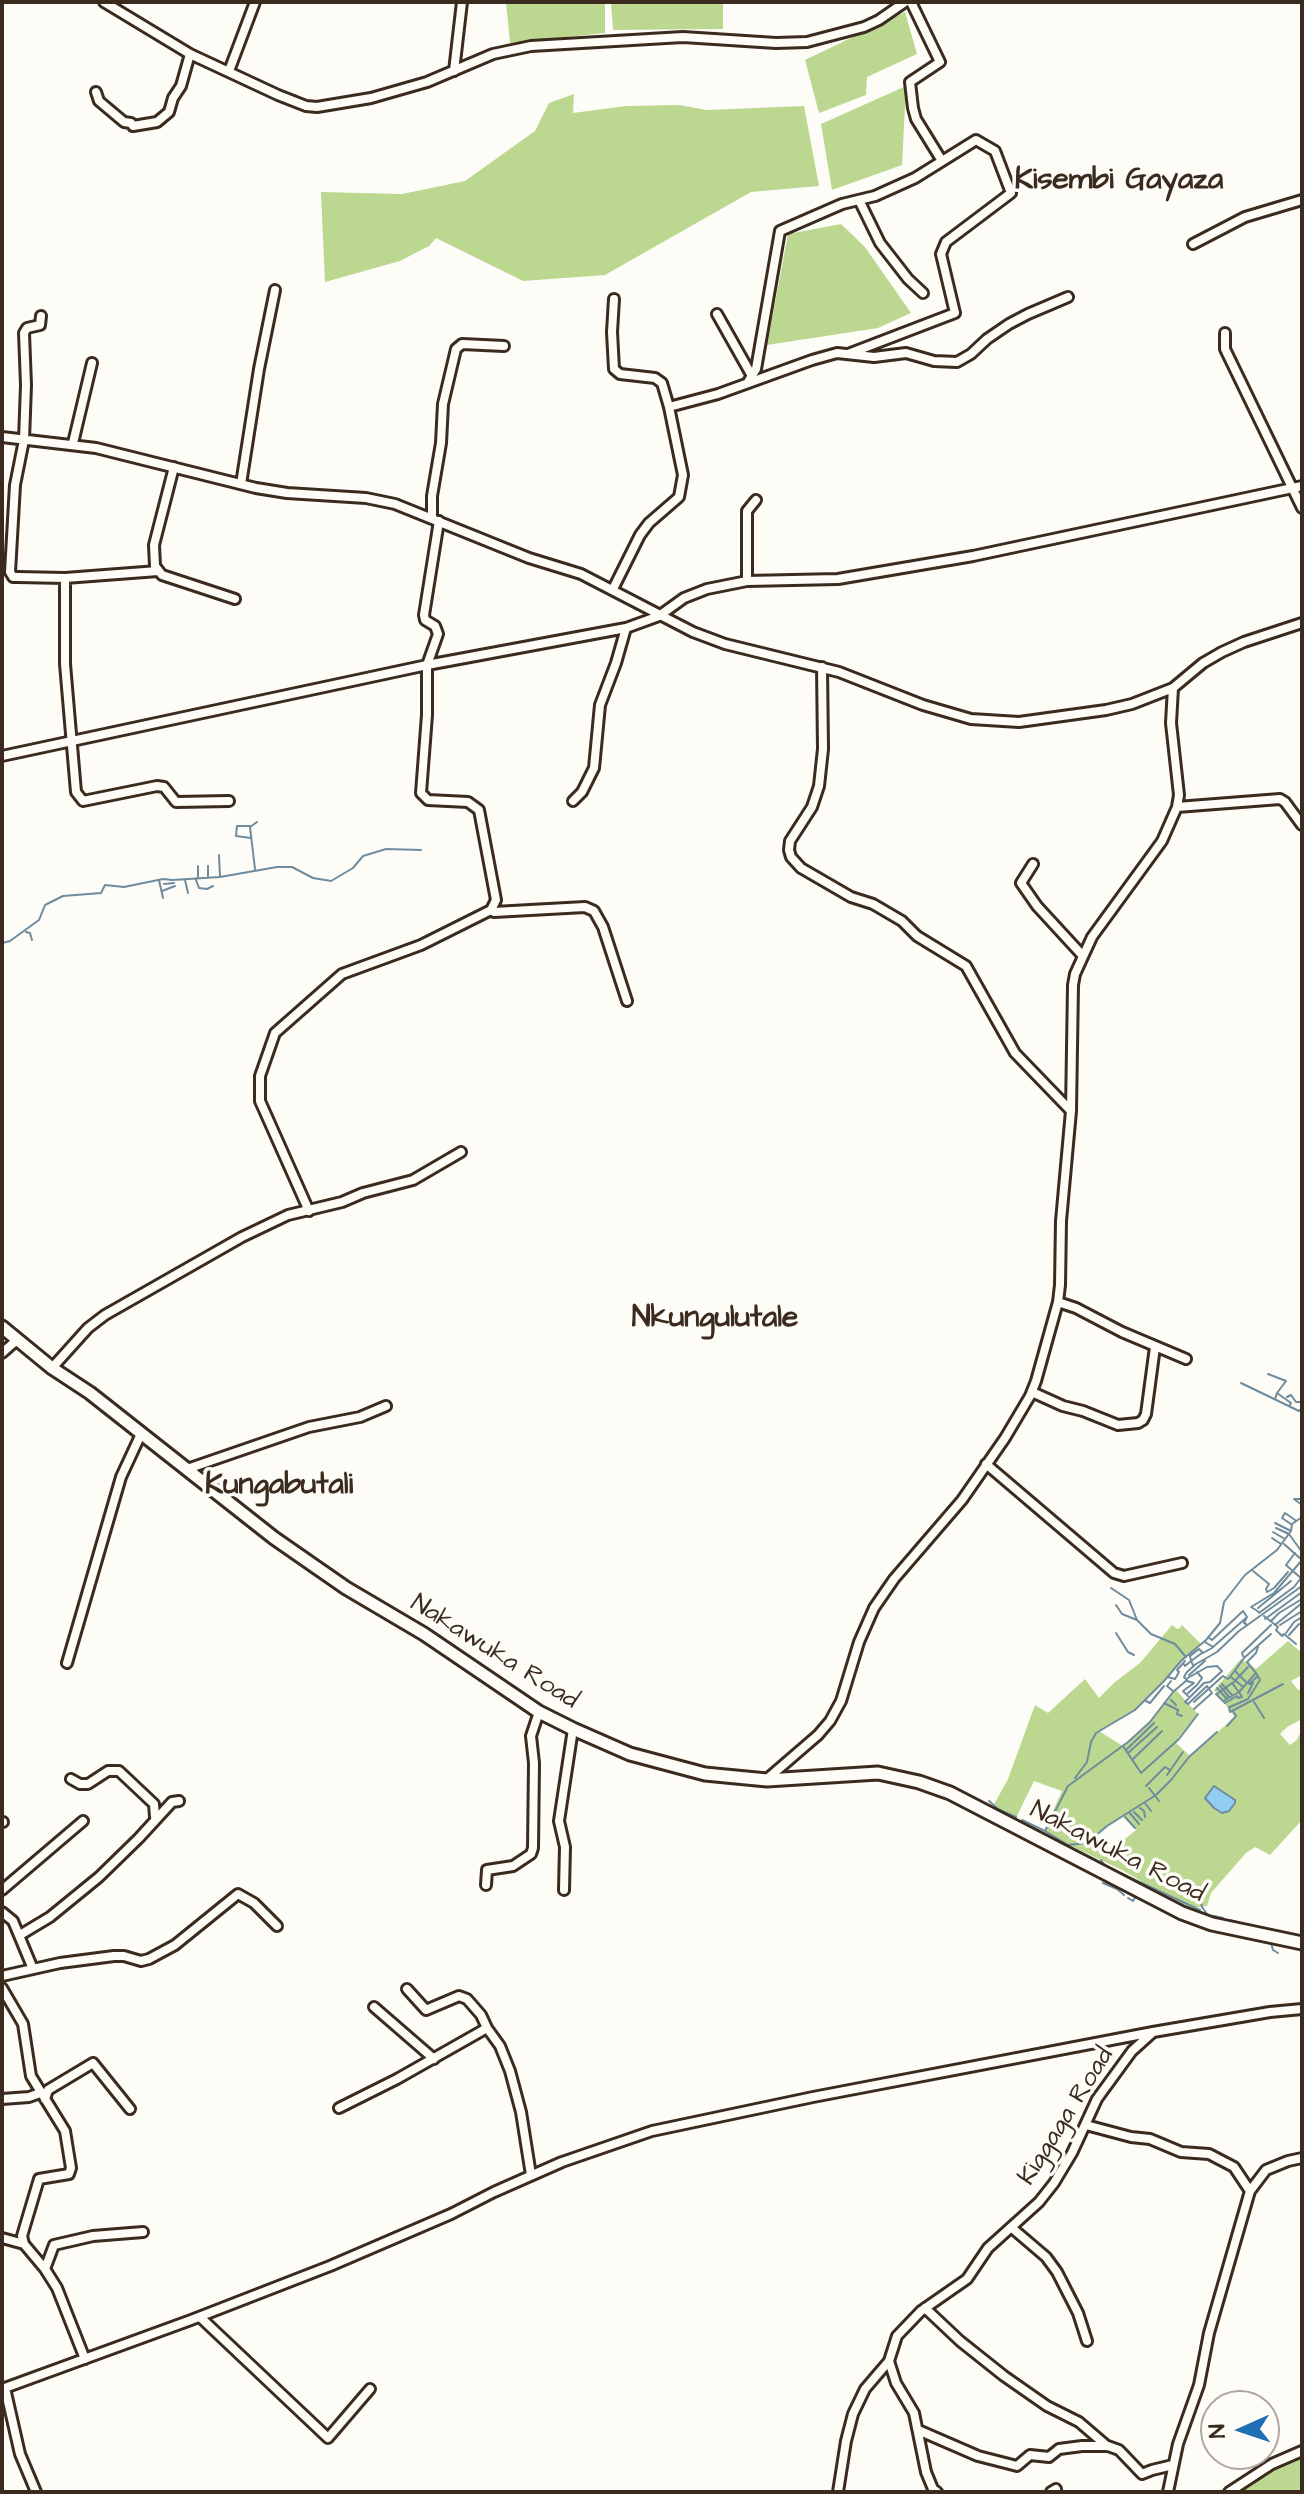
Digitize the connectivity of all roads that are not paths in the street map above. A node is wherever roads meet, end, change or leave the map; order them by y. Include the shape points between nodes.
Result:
1 (104, 2) edge
2 (255, 2) edge
3 (462, 2) edge
4 (905, 2) edge
5 (911, 2) edge
6 (190, 54) junction
7 (229, 71) junction
8 (454, 71) junction
9 (96, 92) dead end
10 (942, 161) junction
11 (859, 200) junction
12 (1302, 200) edge
13 (1193, 244) dead end
14 (275, 290) dead end
15 (923, 293) dead end
16 (1068, 297) dead end
17 (614, 299) dead end
18 (928, 313) dead end
19 (717, 314) dead end
20 (41, 316) dead end
21 (928, 323) junction
22 (1225, 333) dead end
23 (504, 346) dead end
24 (848, 354) junction
25 (92, 363) dead end
26 (750, 379) junction
27 (669, 407) junction
28 (2, 437) edge
29 (24, 440) junction
30 (73, 443) junction
31 (174, 467) junction
32 (241, 484) junction
33 (1297, 487) edge
34 (756, 500) dead end
35 (1302, 508) edge
36 (435, 520) junction
37 (158, 571) junction
38 (65, 578) junction
39 (747, 581) junction
40 (613, 589) junction
41 (235, 599) dead end
42 (659, 616) junction
43 (1302, 623) edge
44 (626, 628) junction
45 (427, 665) junction
46 (822, 667) junction
47 (1173, 688) junction
48 (72, 742) junction
49 (2, 756) edge
50 (229, 801) dead end
51 (573, 801) dead end
52 (1177, 807) junction
53 (1302, 825) edge
54 (1033, 864) dead end
55 (491, 910) junction
56 (1083, 956) junction
57 (627, 1001) dead end
58 (1071, 1111) junction
59 (461, 1152) dead end
60 (309, 1211) junction
61 (1058, 1302) junction
62 (2, 1327) edge
63 (18, 1339) junction
64 (1155, 1347) junction
65 (2, 1353) edge
66 (1186, 1359) dead end
67 (52, 1368) junction
68 (1032, 1392) junction
69 (386, 1406) dead end
70 (141, 1434) junction
71 (986, 1464) junction
72 (187, 1469) junction
73 (1182, 1563) dead end
74 (67, 1663) dead end
75 (539, 1712) junction
76 (573, 1729) junction
77 (71, 1779) dead end
78 (767, 1780) junction
79 (179, 1801) dead end
80 (155, 1818) junction
81 (83, 1821) dead end
82 (486, 1885) dead end
83 (2, 1890) edge
84 (564, 1890) dead end
85 (2, 1912) edge
86 (277, 1926) dead end
87 (20, 1935) junction
88 (1302, 1943) edge
89 (33, 1969) junction
90 (2, 1976) edge
91 (2, 1988) edge
92 (407, 1989) dead end
93 (374, 2007) dead end
94 (1302, 2009) edge
95 (487, 2028) junction
96 (1153, 2032) junction
97 (434, 2059) junction
98 (43, 2096) junction
99 (2, 2099) edge
100 (339, 2108) dead end
101 (130, 2109) dead end
102 (1086, 2125) junction
103 (1302, 2158) edge
104 (531, 2175) junction
105 (1250, 2191) junction
106 (1012, 2228) junction
107 (143, 2232) dead end
108 (2, 2238) edge
109 (24, 2244) junction
110 (45, 2269) junction
111 (925, 2308) junction
112 (200, 2317) junction
113 (1087, 2341) dead end
114 (85, 2359) junction
115 (889, 2361) junction
116 (3, 2388) edge
117 (370, 2389) dead end
118 (918, 2430) junction
119 (1108, 2446) junction
120 (1302, 2451) edge
121 (1173, 2465) junction
122 (935, 2491) edge
123 (36, 2492) edge
124 (838, 2492) edge
125 (1168, 2492) edge
126 (1229, 2492) edge

1 - 6 street
2 - 7 street
3 - 8 street
4 - 8 street via 864,27 807,42 683,37 561,43 510,49
5 - 10 street via 940,62 910,82 913,108
6 - 7 street
6 - 9 street via 169,112 157,122 124,122
7 - 8 street via 317,107 371,98
10 - 11 street
10 - 21 street via 976,140 995,151 1011,193 946,242 941,254 955,313
11 - 15 street via 880,243
11 - 26 street via 780,231
12 - 13 street via 1245,217
14 - 32 street
16 - 24 street via 1009,324 957,362 906,353
17 - 27 street via 614,369 659,380
18 - 21 street
19 - 26 street
20 - 29 street via 40,325 24,333
21 - 24 street
22 - 33 street via 1225,349
23 - 36 street via 462,344 456,349 443,404 433,486
24 - 26 street
25 - 30 street
26 - 27 street
27 - 40 street via 682,488 640,535
28 - 29 street
29 - 30 street
29 - 38 street via 15,485 10,572 13,577
30 - 31 street
31 - 32 street
31 - 37 street via 154,545
32 - 36 street via 379,500
33 - 35 street
33 - 39 street via 973,556 838,579
34 - 39 street via 747,511
36 - 40 street
36 - 45 street via 424,615 438,634
37 - 38 street
37 - 41 street
38 - 48 street
39 - 42 street via 695,593
40 - 42 street
42 - 44 street
42 - 46 street via 725,644
43 - 47 street via 1222,652
44 - 45 street
44 - 51 street via 600,705 594,768
45 - 48 street
45 - 55 street via 421,793 428,800 468,802 479,810 496,900
46 - 47 street via 944,712 999,722 1106,710
46 - 58 street via 819,786 790,841 791,857 851,897 902,921 966,966 1015,1053
47 - 52 street
48 - 49 street
48 - 50 street via 76,792 83,801 157,786 176,802
52 - 53 street via 1280,799
52 - 56 street via 1162,841
54 - 56 street via 1021,883
55 - 57 street via 594,911
55 - 60 street via 421,945 342,974 275,1033 260,1076 260,1101
56 - 58 street via 1073,985
58 - 61 street
59 - 60 street via 413,1180
60 - 67 street via 272,1222 136,1296 88,1328
61 - 64 street
61 - 68 street
62 - 63 main road, Nakawuka Road
63 - 65 street
63 - 67 main road, Nakawuka Road
64 - 66 street
64 - 68 street via 1146,1414 1138,1423 1118,1425
67 - 70 main road, Nakawuka Road
68 - 71 street
69 - 72 street
70 - 72 main road, Nakawuka Road
70 - 74 street via 110,1511
71 - 73 street via 1114,1573 1124,1576
71 - 78 street via 874,1608 830,1721
72 - 75 main road, Nakawuka Road via 334,1580
75 - 76 main road, Nakawuka Road
75 - 82 street via 531,1736 533,1848 513,1866 487,1870
76 - 78 main road, Nakawuka Road via 658,1763
76 - 84 street via 559,1821 565,1847
77 - 80 street via 88,1784 108,1771 119,1771 154,1804
78 - 88 main road, Nakawuka Road via 878,1773 919,1782 1182,1913
79 - 80 street
80 - 87 street via 99,1877
81 - 83 street
85 - 87 street
86 - 89 street via 238,1894 175,1945 149,1959 114,1956
87 - 89 street
89 - 90 street
91 - 98 street via 23,2024 28,2068
92 - 95 street via 426,2010 459,1996 467,1999
93 - 97 street
94 - 96 street
95 - 97 street
95 - 104 street via 510,2071
96 - 102 street, Kiggaga Road via 1097,2099
96 - 104 street via 685,2123
97 - 100 street
98 - 99 street
98 - 101 street via 93,2063
98 - 109 street via 65,2131 71,2168 69,2174 39,2179
102 - 105 street via 1150,2139 1181,2152 1209,2154 1234,2167
102 - 106 street, Kiggaga Road via 1054,2183
103 - 105 street via 1266,2170
104 - 112 street via 396,2239
105 - 121 street
106 - 111 street, Kiggaga Road via 988,2248 967,2279
106 - 113 street via 1057,2272
107 - 110 street via 54,2245
108 - 109 street
109 - 110 street
110 - 114 street
111 - 115 street, Kiggaga Road via 897,2336
111 - 119 street via 1004,2376
112 - 114 street
112 - 117 street via 328,2438
114 - 116 street
115 - 118 street
115 - 124 street, Kiggaga Road via 865,2389 853,2414
116 - 123 street
118 - 119 street via 1017,2466 1032,2454 1047,2457 1071,2446
118 - 122 street
119 - 121 street via 1128,2457 1142,2474
120 - 126 street
121 - 125 street

